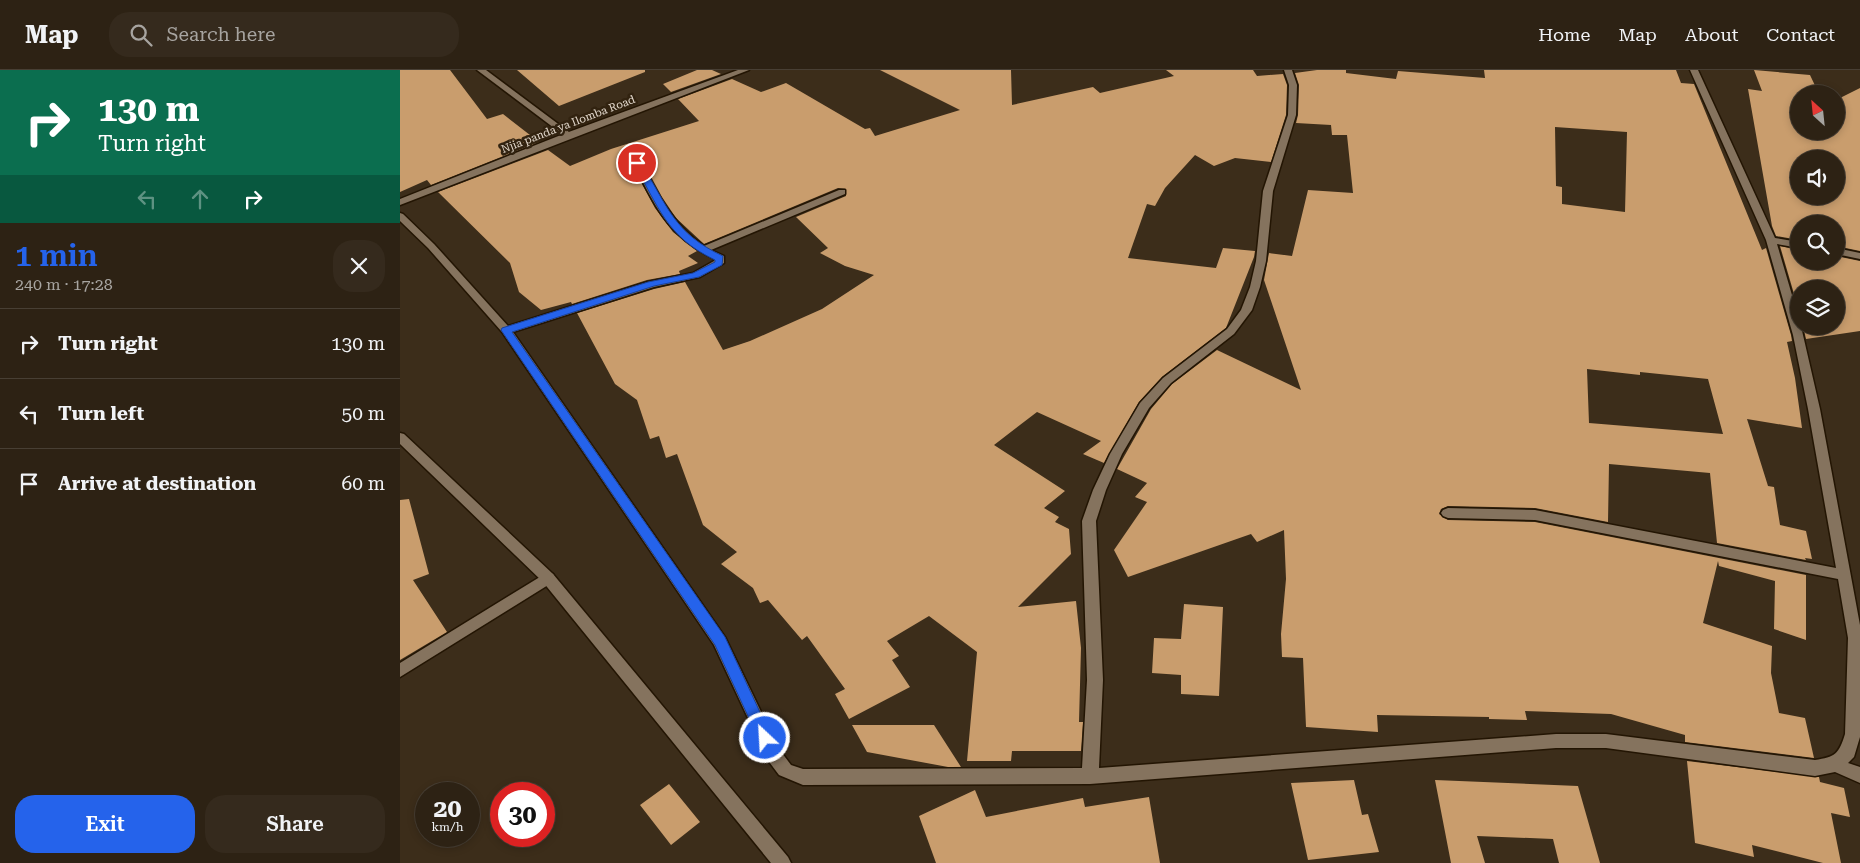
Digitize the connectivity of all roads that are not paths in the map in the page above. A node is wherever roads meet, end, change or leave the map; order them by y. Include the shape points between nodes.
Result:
1 (481, 70) edge
2 (745, 70) edge
3 (1288, 70) edge
4 (1694, 70) edge
5 (569, 135) junction
6 (637, 163) dead end
7 (842, 192) dead end
8 (400, 202) edge
9 (400, 216) edge
10 (1772, 240) junction
11 (1790, 243) edge
12 (702, 250) junction
13 (1845, 253) edge
14 (1860, 256) edge
15 (506, 330) junction
16 (400, 437) edge
17 (1448, 513) dead end
18 (1844, 575) junction
19 (548, 578) junction
20 (400, 671) edge
21 (1835, 765) junction
22 (1090, 776) junction
23 (1860, 776) edge
24 (782, 863) edge

1 - 5 street
2 - 5 street, Njia panda ya Ilomba Road
3 - 22 street via 1293,93 1292,115 1268,192 1260,268 1244,315 1236,327 1192,359 1154,393 1138,414 1125,436 1089,522 1095,680
4 - 10 street
5 - 8 street, Njia panda ya Ilomba Road
6 - 12 street via 659,206 685,237
7 - 12 street
9 - 15 street
10 - 11 street
10 - 18 street via 1812,400
12 - 15 street via 720,258 717,265 696,275 652,284
13 - 14 street
15 - 22 street via 720,641 773,754 786,770 804,777 847,778
16 - 19 street
17 - 18 street via 1535,515
18 - 21 street via 1855,638 1853,734 1848,752
19 - 20 street
19 - 24 street
21 - 22 street via 1815,768 1606,741 1556,741
21 - 23 street

